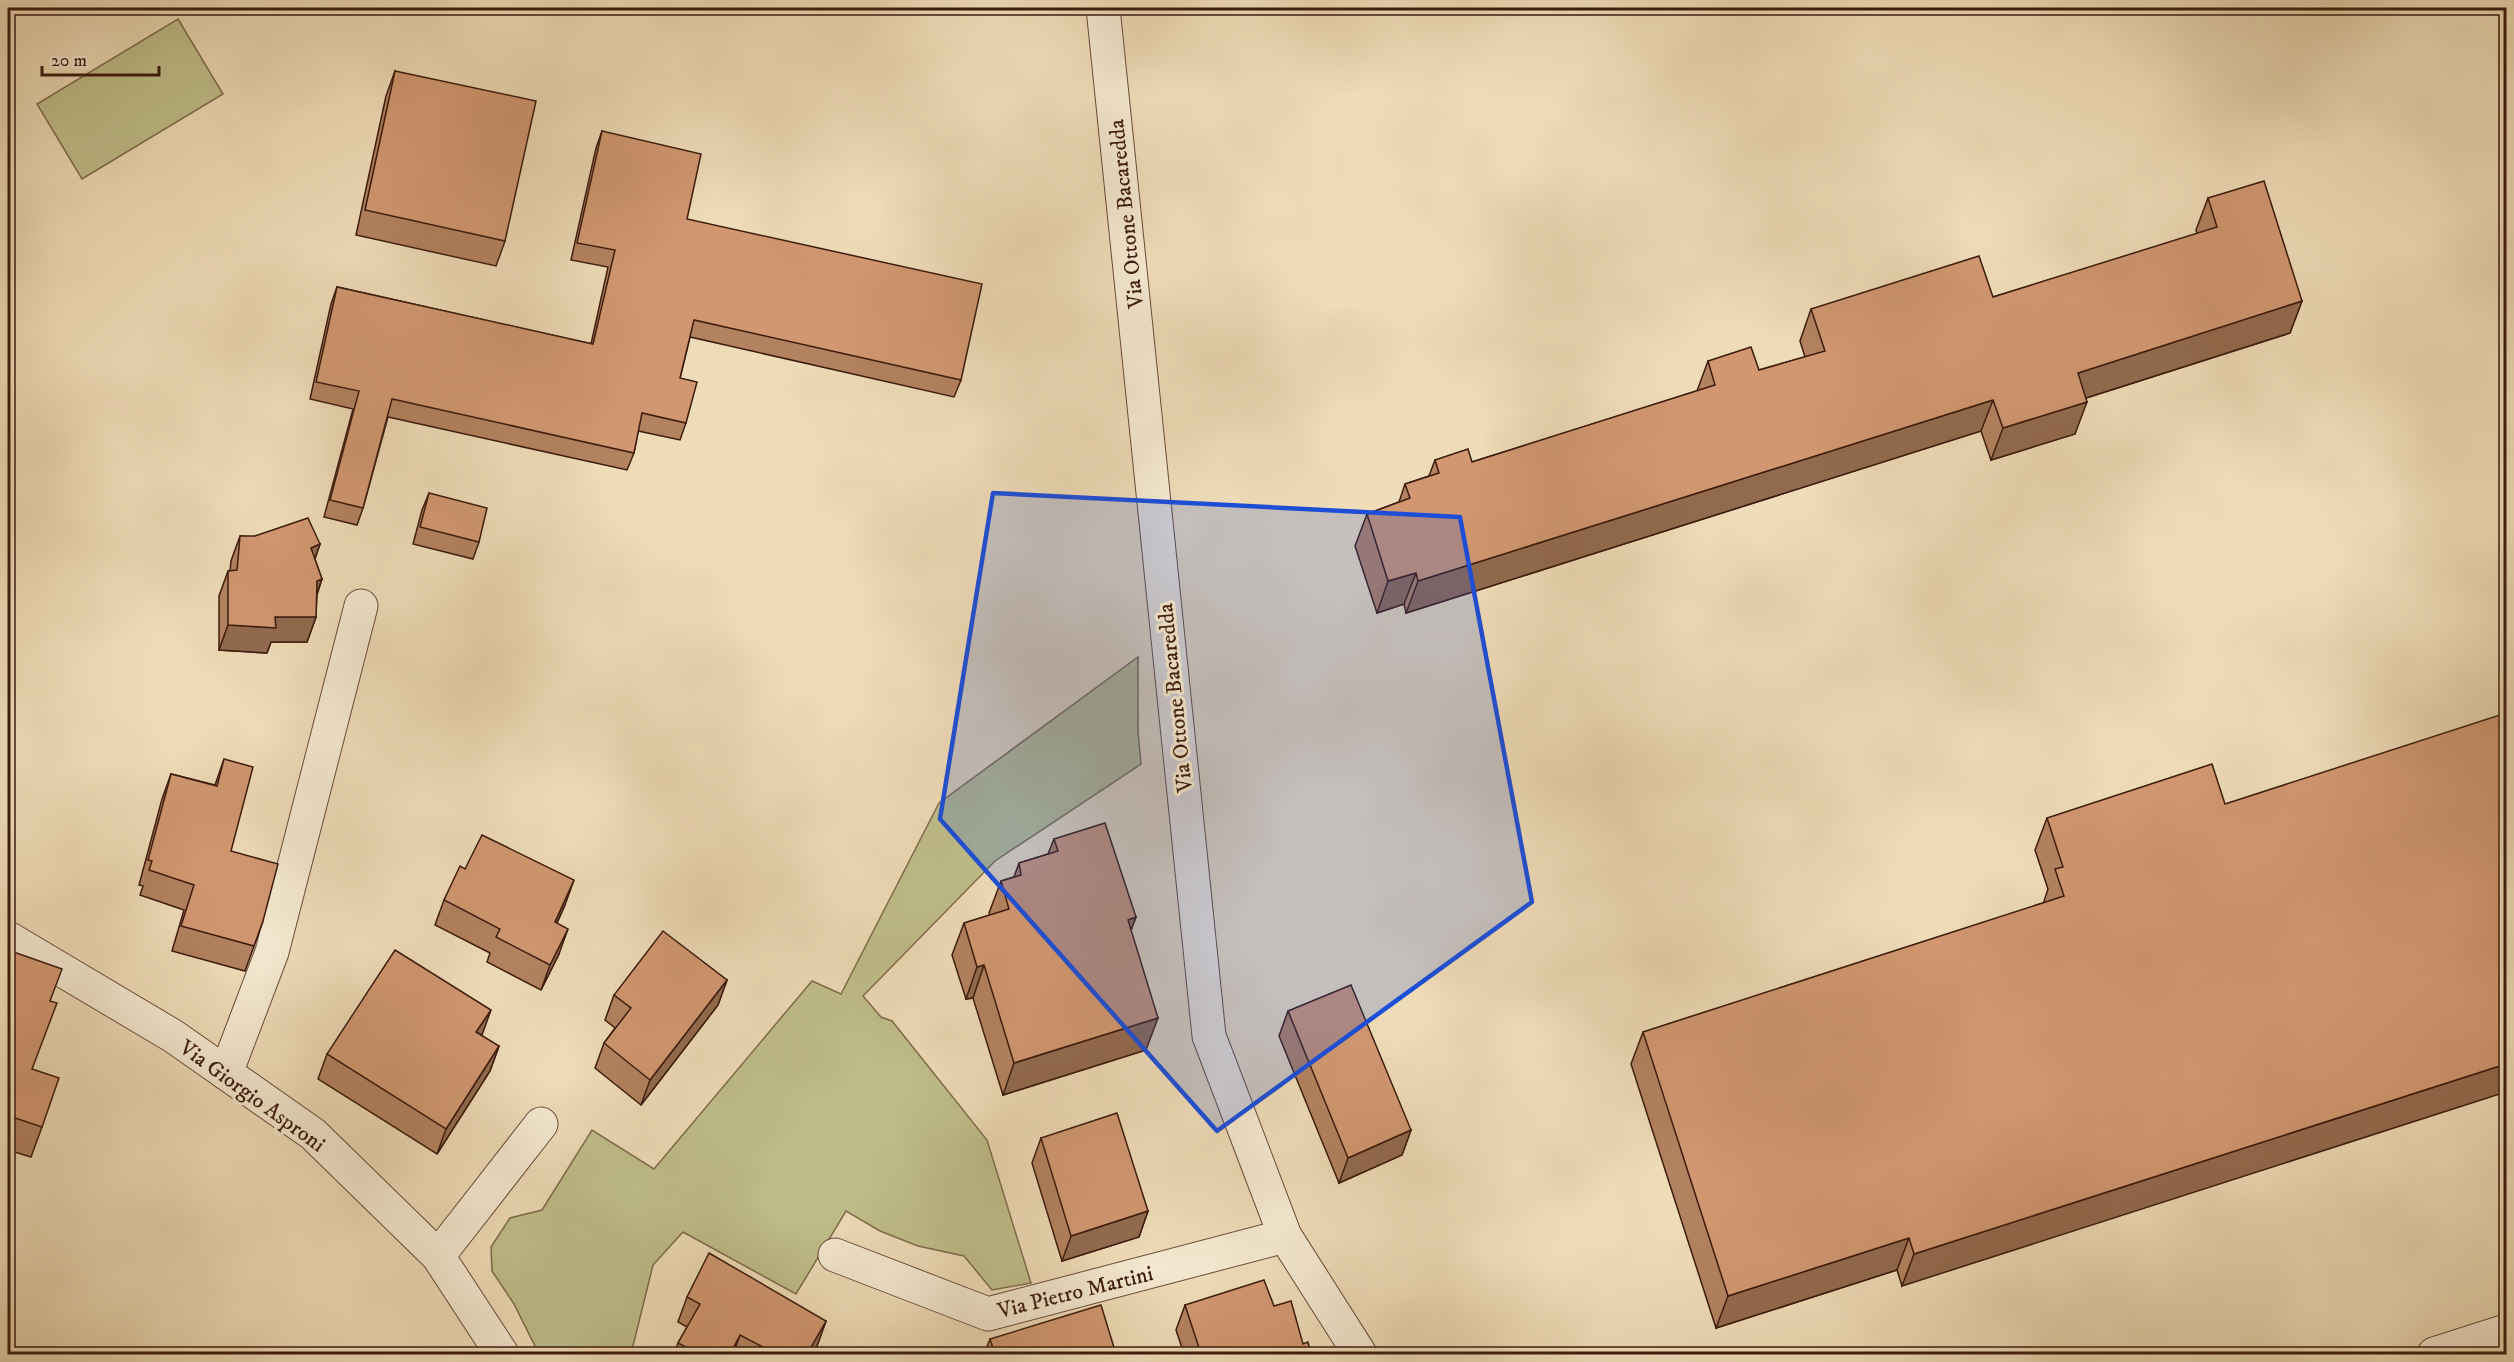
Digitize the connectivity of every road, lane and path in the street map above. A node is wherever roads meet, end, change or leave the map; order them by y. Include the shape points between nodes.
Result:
1 (1103, 8) edge
2 (361, 606) dead end
3 (8, 938) edge
4 (226, 1073) junction
5 (541, 1124) dead end
6 (1285, 1236) junction
7 (835, 1255) dead end
8 (438, 1256) junction
9 (2506, 1331) edge
10 (502, 1354) edge
11 (1360, 1354) edge
12 (2434, 1354) edge

1 - 6 street, Via Ottone Bacaredda via 1209,1036
2 - 4 street via 272,952
3 - 4 street, Via Giorgio Asproni via 173,1036
4 - 8 street, Via Giorgio Asproni via 313,1134
5 - 8 street
6 - 7 street, Via Pietro Martini via 988,1314
6 - 11 street, Via Ottone Bacaredda
8 - 10 street, Via Giorgio Asproni
9 - 12 street

